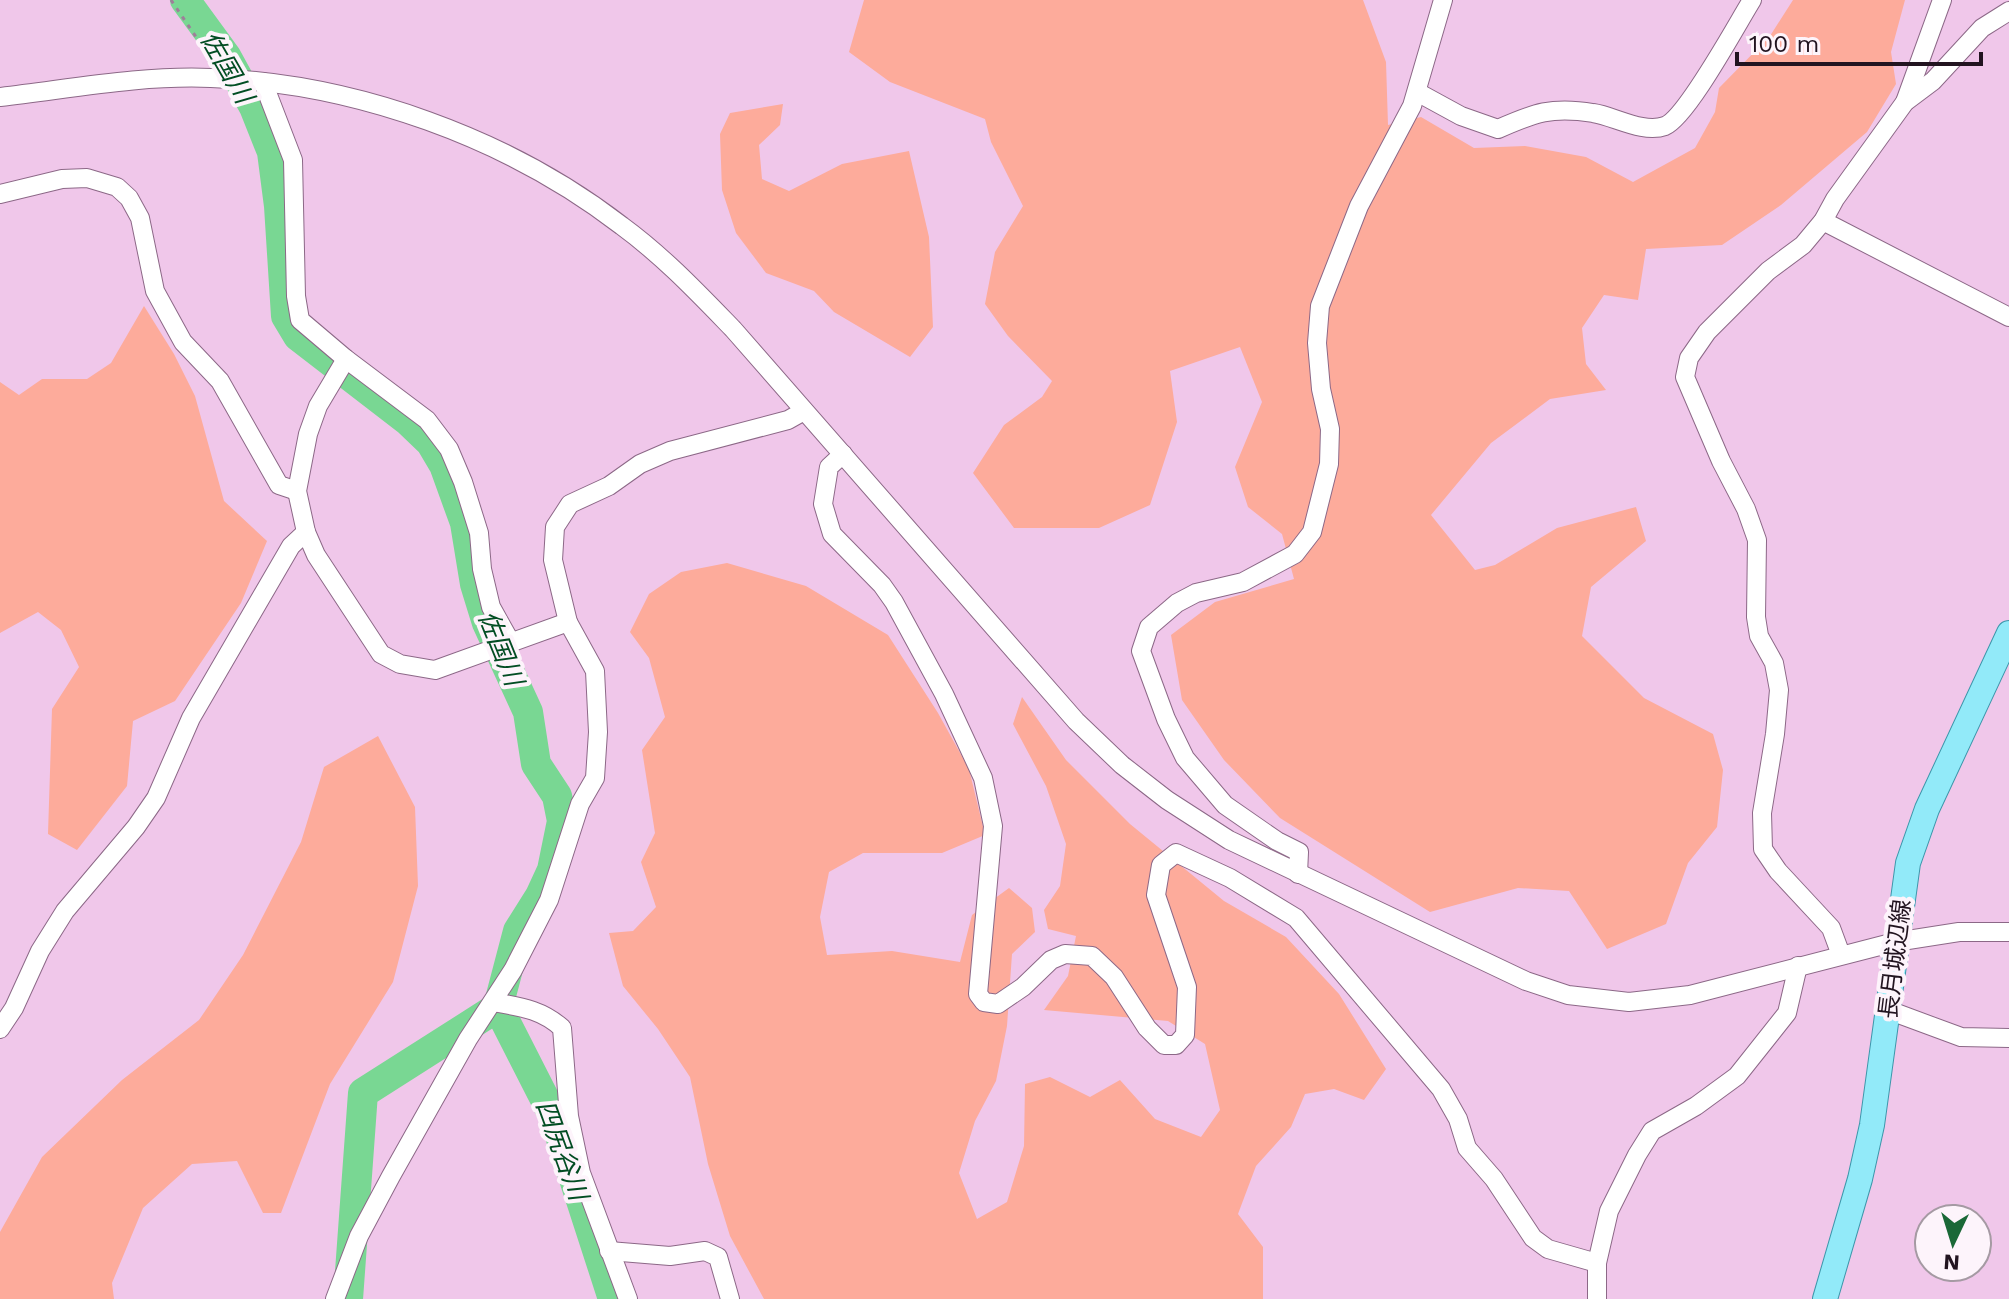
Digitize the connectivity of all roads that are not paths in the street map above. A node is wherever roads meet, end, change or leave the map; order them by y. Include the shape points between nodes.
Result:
1 (1443, 0) edge
2 (1752, 0) edge
3 (1942, 0) edge
4 (2009, 11) edge
5 (263, 82) junction
6 (1417, 92) junction
7 (0, 97) edge
8 (1905, 102) junction
9 (0, 194) edge
10 (1823, 221) junction
11 (2009, 317) edge
12 (346, 359) junction
13 (804, 411) junction
14 (843, 454) junction
15 (297, 491) junction
16 (306, 532) junction
17 (568, 622) junction
18 (2009, 633) edge
19 (510, 641) junction
20 (1298, 874) junction
21 (2009, 932) edge
22 (1895, 942) junction
23 (1841, 955) junction
24 (1798, 966) junction
25 (493, 1002) junction
26 (1888, 1010) junction
27 (0, 1029) edge
28 (2009, 1038) edge
29 (609, 1251) junction
30 (1597, 1263) junction
31 (335, 1299) edge
32 (628, 1299) edge
33 (730, 1299) edge
34 (1597, 1299) edge
35 (1825, 1299) edge

1 - 6 street
2 - 6 street via 1687,106 1666,126 1557,110 1537,112 1498,129
3 - 8 street
4 - 8 street via 1982,28 1933,81
5 - 7 street via 160,79
5 - 12 street via 293,160 300,320
5 - 13 street via 348,96 431,121 567,189 622,225 674,270
6 - 20 street via 1359,206 1320,306 1317,343 1330,429 1329,464 1312,532 1295,554 1243,582 1177,603 1149,627 1141,651 1185,758 1225,805 1299,852
8 - 10 street
9 - 15 street via 87,178 117,187 129,198 140,218 155,291 183,342 220,381 279,485
10 - 11 street
10 - 23 street via 1707,332 1689,358 1685,377 1757,540 1756,617 1779,690 1762,813 1763,849 1831,928
12 - 15 street via 318,406
12 - 19 street via 427,420 449,449 479,533 491,607
13 - 14 street
13 - 17 street via 788,420 670,451 570,504 555,527 553,560
14 - 20 street via 1076,721 1122,765 1229,840
14 - 30 street via 829,467 823,504 832,534 894,602 944,694 990,805 993,826 978,994 984,1002 998,1004 1065,954 1092,956 1114,977 1147,1028 1164,1045 1176,1045 1185,1035 1187,987 1156,895 1161,865 1176,853 1296,918 1441,1089 1467,1148 1533,1238 1548,1249
15 - 16 street
16 - 19 street via 381,654 400,664 435,670
16 - 27 street via 291,546 191,718 156,798 65,911
17 - 19 street
17 - 25 street via 595,671 595,778 580,804 549,900
18 - 22 main road, 長月城辺線 via 1927,809 1908,863
20 - 24 street via 1526,981 1568,995 1629,1002 1690,995
21 - 22 street via 1959,932
22 - 23 street
22 - 26 main road, 長月城辺線
23 - 24 street
24 - 30 street via 1787,1013 1737,1076 1652,1131 1609,1211
25 - 29 street via 536,1010 562,1028 569,1116 581,1173
25 - 31 street via 359,1236
26 - 28 street via 1961,1037
26 - 35 main road, 長月城辺線 via 1872,1125
29 - 32 street
29 - 33 street via 670,1256 705,1251 718,1257
30 - 34 street

